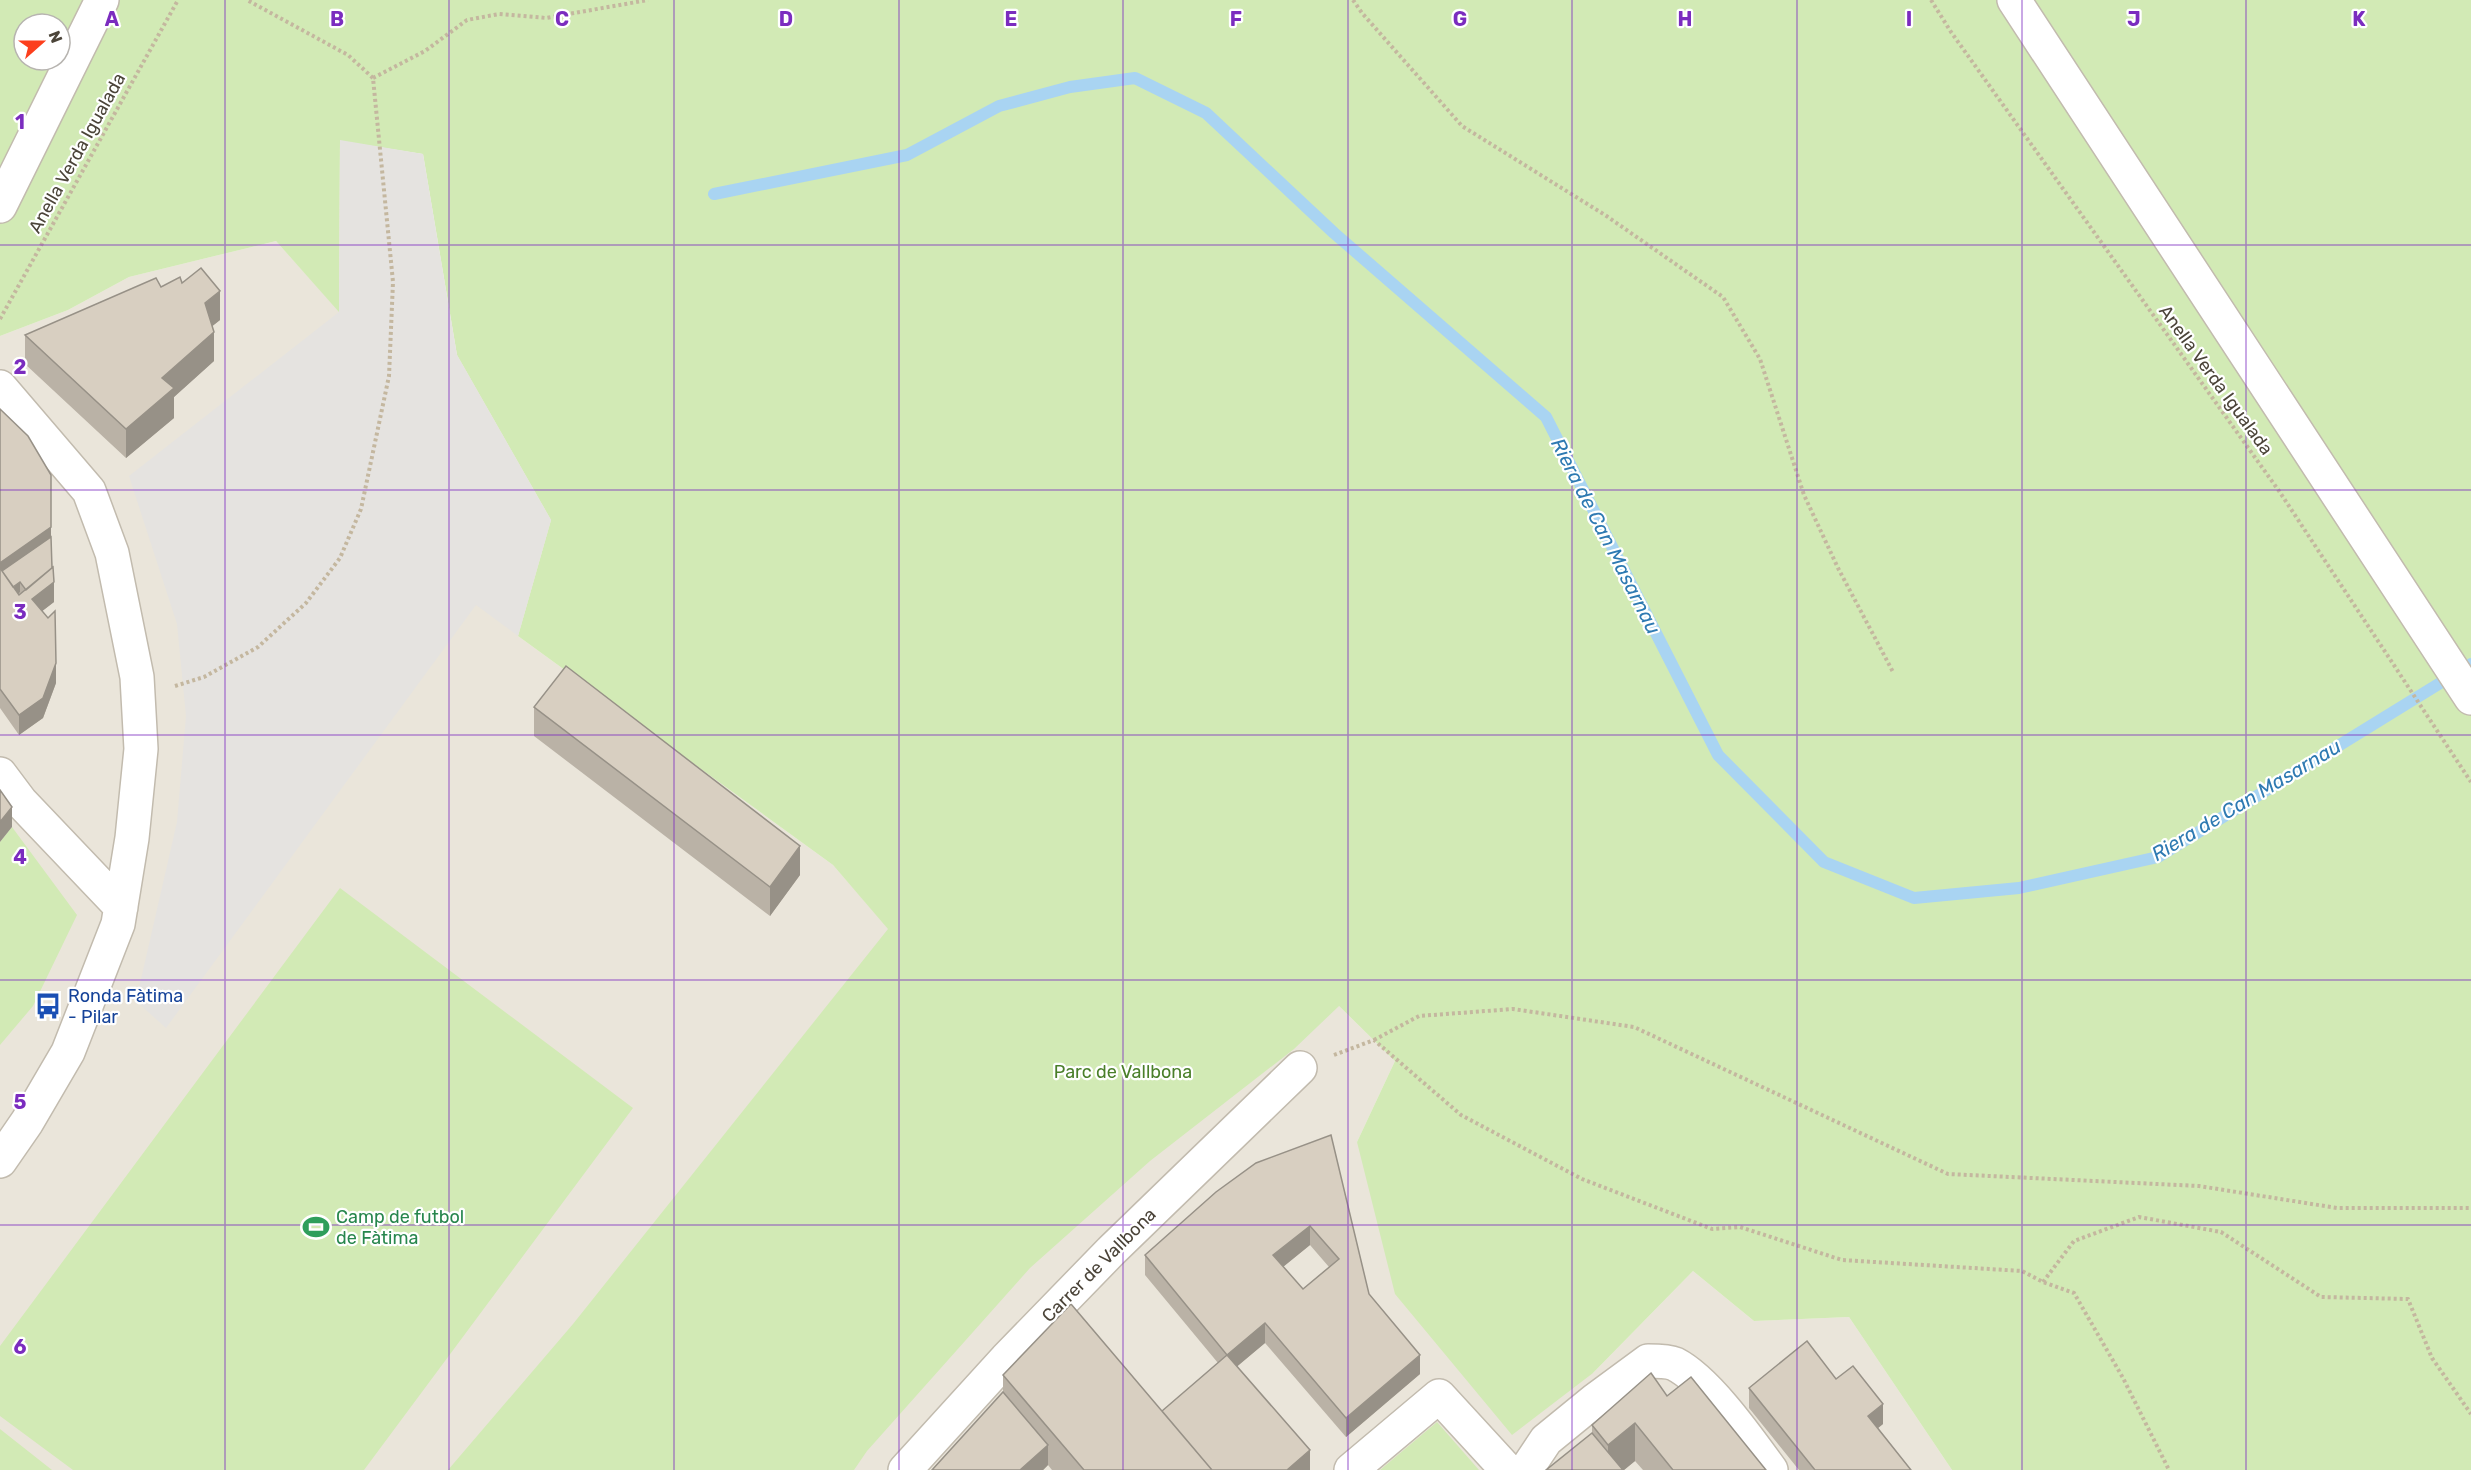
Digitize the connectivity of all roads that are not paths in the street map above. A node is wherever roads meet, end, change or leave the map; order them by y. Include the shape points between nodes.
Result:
1 (102, 0) edge
2 (2014, 0) edge
3 (0, 206) edge
4 (0, 387) edge
5 (2471, 699) edge
6 (0, 774) edge
7 (121, 907) junction
8 (1300, 1068) road end
9 (0, 1161) edge
10 (905, 1470) edge
11 (1351, 1470) edge
12 (1507, 1470) edge
13 (1526, 1470) edge
14 (1772, 1470) edge

1 - 3 street
2 - 5 street
4 - 7 street via 89,491 112,553 137,677 141,749
6 - 7 street via 21,802
7 - 9 street via 118,924 68,1052
8 - 10 street, Carrer de Vallbona via 1103,1260
11 - 12 street via 1439,1396
13 - 14 street via 1546,1440 1648,1361 1673,1363 1692,1377 1725,1410

